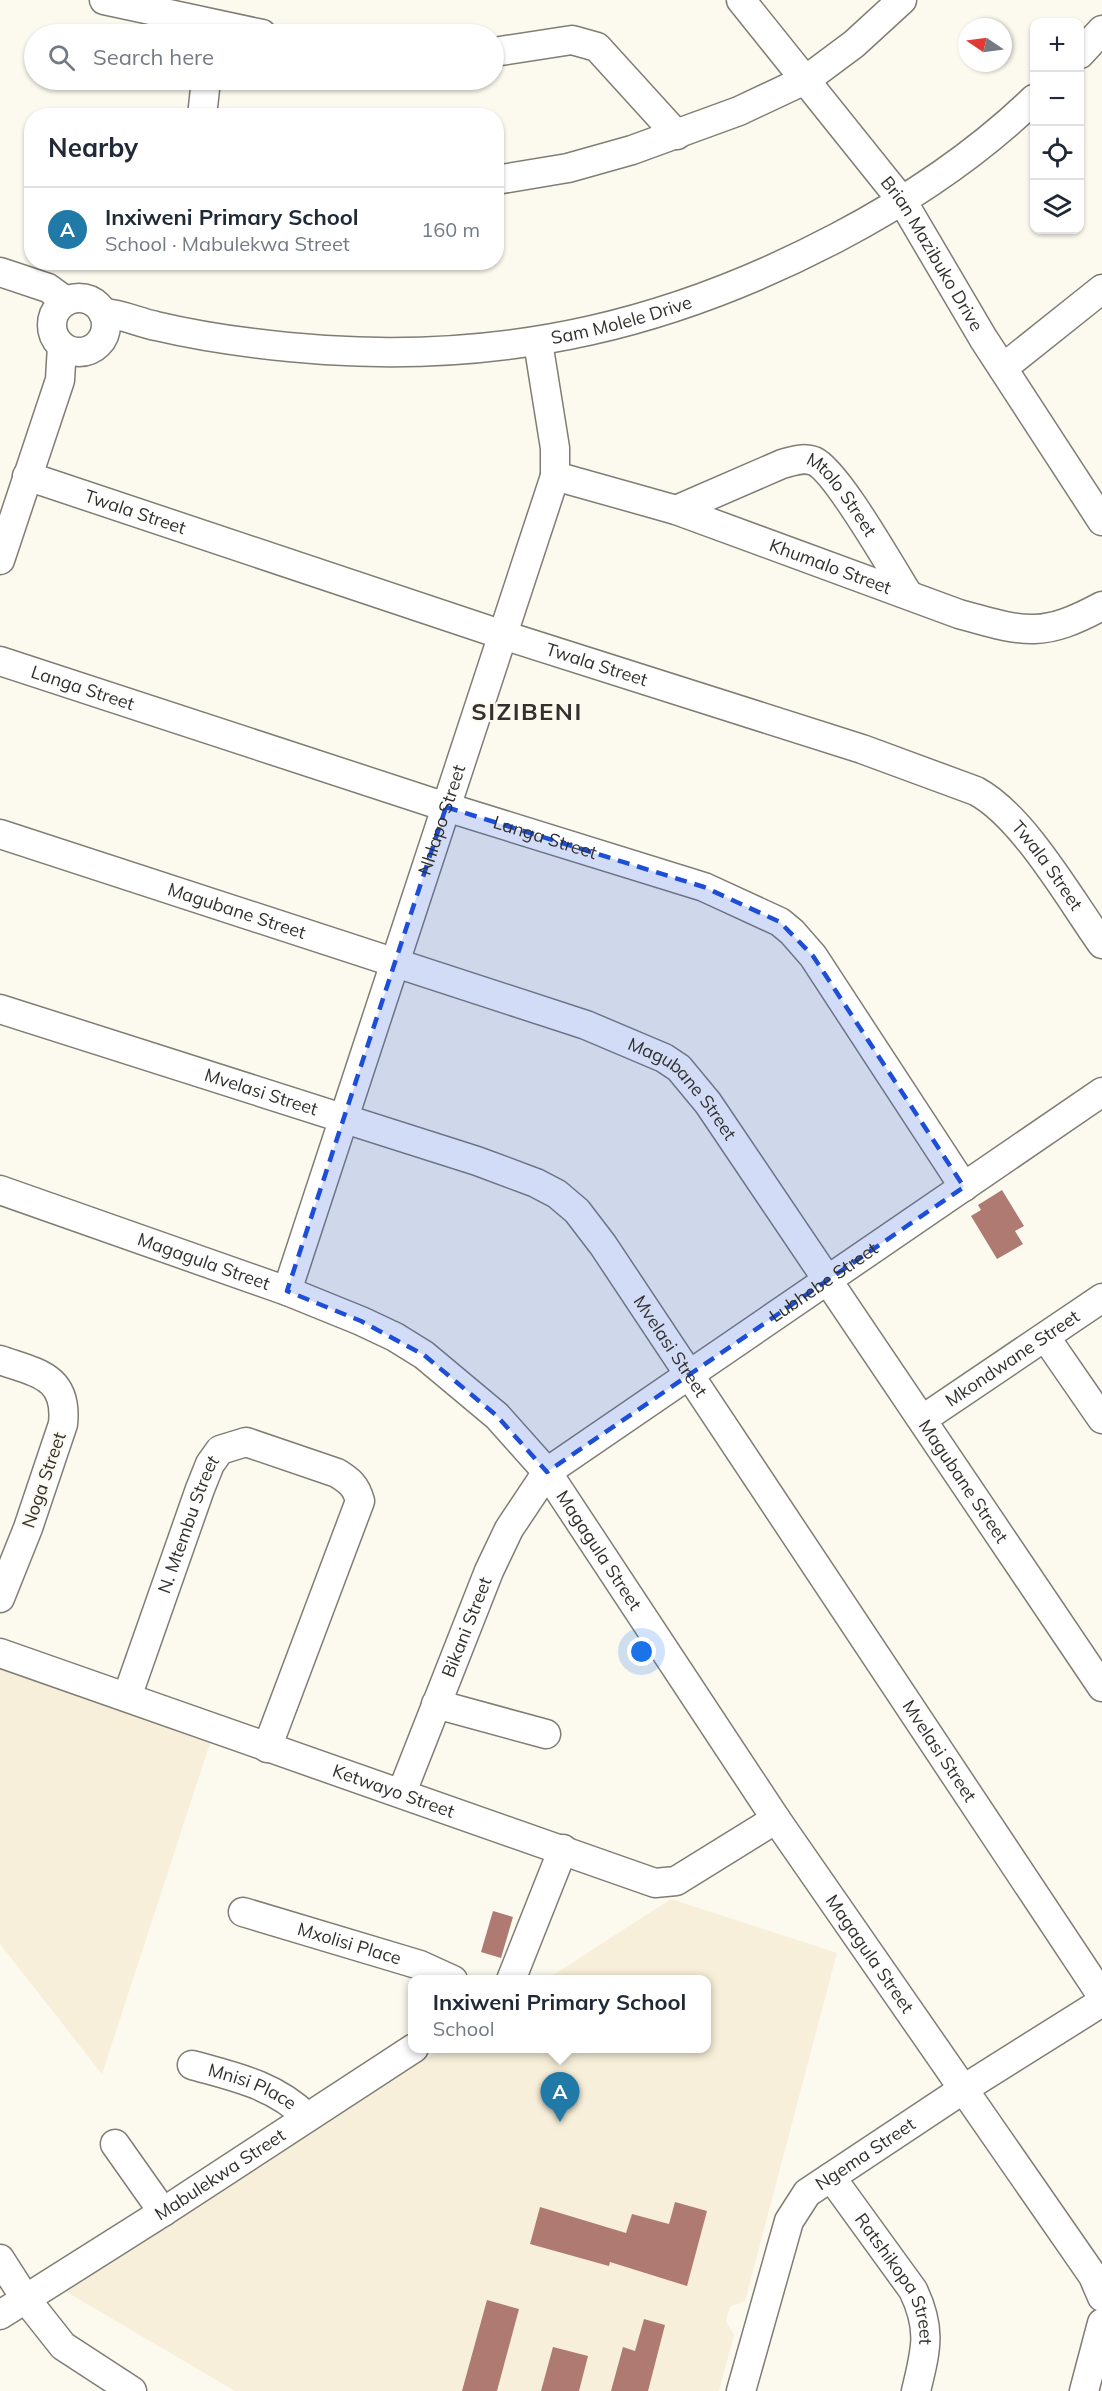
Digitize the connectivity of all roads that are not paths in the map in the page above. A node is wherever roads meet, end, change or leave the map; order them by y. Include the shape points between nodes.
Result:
1 (104, 0) edge
2 (741, 0) edge
3 (902, 0) edge
4 (195, 24) edge
5 (1102, 30) edge
6 (504, 50) edge
7 (1084, 50) edge
8 (807, 79) junction
9 (205, 90) edge
10 (1030, 103) edge
11 (203, 108) edge
12 (677, 135) junction
13 (504, 179) edge
14 (903, 202) junction
15 (6, 275) edge
16 (1102, 289) edge
17 (78, 328) junction
18 (538, 342) junction
19 (1003, 368) junction
20 (555, 476) junction
21 (16, 485) edge
22 (676, 510) junction
23 (1102, 521) edge
24 (0, 560) edge
25 (908, 594) junction
26 (1102, 606) edge
27 (503, 635) junction
28 (0, 661) edge
29 (446, 807) junction
30 (0, 834) edge
31 (1102, 944) edge
32 (396, 962) junction
33 (0, 1009) edge
34 (1102, 1092) edge
35 (344, 1119) junction
36 (964, 1187) junction
37 (0, 1190) edge
38 (828, 1281) junction
39 (287, 1291) junction
40 (1102, 1298) edge
41 (1046, 1338) junction
42 (0, 1360) edge
43 (691, 1375) junction
44 (923, 1419) junction
45 (1102, 1419) edge
46 (547, 1472) junction
47 (0, 1598) edge
48 (0, 1653) edge
49 (1102, 1687) edge
50 (127, 1697) junction
51 (436, 1704) junction
52 (546, 1734) dead end
53 (267, 1748) junction
54 (402, 1792) junction
55 (776, 1819) junction
56 (563, 1849) junction
57 (243, 1912) dead end
58 (442, 1975) edge
59 (513, 1975) edge
60 (1102, 1996) edge
61 (1102, 2002) edge
62 (408, 2053) edge
63 (192, 2065) dead end
64 (962, 2090) junction
65 (307, 2117) junction
66 (115, 2144) dead end
67 (831, 2176) junction
68 (163, 2212) junction
69 (0, 2259) edge
70 (1102, 2297) edge
71 (25, 2298) junction
72 (0, 2315) edge
73 (1102, 2323) edge
74 (130, 2390) edge
75 (741, 2391) edge
76 (916, 2391) edge
77 (1084, 2391) edge

1 - 4 street
2 - 8 street, Brian Mazibuko Drive
3 - 8 street via 854,44
5 - 7 street
6 - 12 street via 572,40 597,47
8 - 12 street
8 - 14 street, Brian Mazibuko Drive
9 - 11 street
10 - 14 street, Sam Molele Drive via 965,158
12 - 13 street via 568,168
14 - 18 street, Sam Molele Drive via 788,263 718,293 639,320
14 - 19 street, Brian Mazibuko Drive
15 - 17 street
16 - 19 street
17 - 18 street, Sam Molele Drive via 128,316 153,326 245,343 326,350 478,350
17 - 21 street
18 - 20 street, Nhlapo Street via 555,448
19 - 23 street, Brian Mazibuko Drive
20 - 22 street, Khumalo Street
20 - 27 street, Nhlapo Street
21 - 24 street
21 - 27 street, Twala Street
22 - 25 street, Khumalo Street
22 - 25 street, Mtolo Street via 782,464 797,459 813,460 840,488
25 - 26 street, Khumalo Street via 994,624 1040,631 1064,625
27 - 29 street, Nhlapo Street
27 - 31 street, Twala Street via 862,749 976,791 992,800 1025,836
28 - 29 street, Langa Street
29 - 32 street, Nhlapo Street
29 - 36 street, Langa Street via 704,887 780,922 813,957
30 - 32 street, Magubane Street
32 - 35 street, Nhlapo Street
32 - 38 street, Magubane Street via 586,1025 679,1068 708,1103
33 - 35 street, Mvelasi Street
34 - 36 street, Lubhebe Street
35 - 39 street, Nhlapo Street
35 - 43 street, Mvelasi Street via 477,1161 557,1194 577,1211 603,1245
36 - 38 street, Lubhebe Street
37 - 39 street, Magagula Street
38 - 43 street, Lubhebe Street
38 - 44 street, Magubane Street
39 - 46 street, Magagula Street via 370,1325 424,1355 497,1416
40 - 41 street, Mkondwane Street
41 - 44 street, Mkondwane Street
41 - 45 street
42 - 47 street, Noga Street via 53,1382 65,1408 32,1517
43 - 46 street, Lubhebe Street
43 - 60 street, Mvelasi Street
44 - 49 street, Magubane Street
46 - 51 street, Bikani Street via 509,1529
46 - 55 street, Magagula Street
48 - 50 street, Ketwayo Street
50 - 53 street, Ketwayo Street
50 - 53 street, N. Mtembu Street via 200,1490 220,1450 246,1442 337,1473 350,1481 360,1501
51 - 52 street
51 - 54 street, Bikani Street
53 - 54 street, Ketwayo Street
54 - 56 street, Ketwayo Street
55 - 56 street, Ketwayo Street via 676,1881 665,1883 655,1883
55 - 64 street, Magagula Street
56 - 59 street
57 - 58 street, Mxolisi Place
61 - 64 street, Ngema Street
62 - 65 street, Mabulekwa Street
63 - 65 street, Mnisi Place via 267,2086
64 - 67 street, Ngema Street
64 - 70 street, Magagula Street via 1093,2276
65 - 68 street, Mabulekwa Street
66 - 68 street
67 - 75 street, Ngema Street via 807,2193 789,2222
67 - 76 street, Ratshikopa Street via 913,2290 923,2310 926,2348
68 - 71 street, Mabulekwa Street
69 - 71 street
71 - 72 street, Mabulekwa Street
71 - 74 street via 63,2346
73 - 77 street

